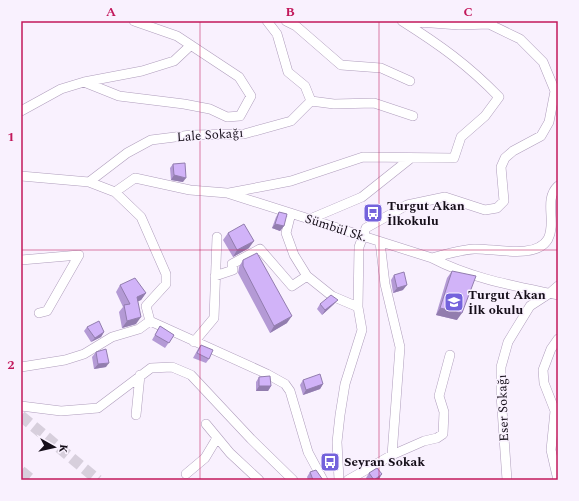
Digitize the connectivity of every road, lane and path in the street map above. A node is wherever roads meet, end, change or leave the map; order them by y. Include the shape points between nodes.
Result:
1 (134, 21) edge
2 (267, 21) edge
3 (286, 21) edge
4 (402, 21) edge
5 (493, 23) edge
6 (191, 45) junction
7 (410, 81) dead end
8 (84, 82) junction
9 (311, 101) junction
10 (21, 111) edge
11 (413, 116) dead end
12 (410, 158) junction
13 (21, 176) edge
14 (89, 182) junction
15 (558, 186) edge
16 (115, 192) junction
17 (227, 193) junction
18 (291, 213) junction
19 (310, 219) junction
20 (363, 236) junction
21 (217, 237) dead end
22 (380, 242) junction
23 (432, 258) junction
24 (21, 260) edge
25 (215, 276) junction
26 (307, 276) junction
27 (558, 286) edge
28 (554, 294) edge
29 (358, 307) junction
30 (39, 313) dead end
31 (150, 321) junction
32 (558, 339) edge
33 (194, 342) junction
34 (450, 355) dead end
35 (21, 367) edge
36 (140, 375) junction
37 (549, 394) junction
38 (558, 399) edge
39 (21, 406) edge
40 (136, 415) dead end
41 (206, 424) dead end
42 (217, 438) junction
43 (392, 455) junction
44 (186, 474) dead end
45 (259, 480) edge
46 (293, 480) edge
47 (323, 480) edge
48 (339, 480) edge
49 (348, 480) edge
50 (507, 480) edge
51 (558, 480) edge

1 - 6 street via 177,36
2 - 9 street via 277,34 288,72 306,86
3 - 7 street via 296,26 341,65 381,68
4 - 5 street via 460,25
4 - 12 street via 445,48 476,73 499,97 485,116 461,137 454,158
5 - 20 street via 520,38 543,62 555,91 549,122 541,136 505,158 501,167 504,201 497,208 485,210 446,197 408,205 366,228
6 - 8 street via 174,60 142,71
6 - 8 street via 239,77 251,96 240,116 226,117 210,109 119,96
8 - 10 street via 61,89
9 - 11 street via 334,104 374,103
9 - 14 street, Lale Sokağı via 292,121 244,134 191,135 151,140 127,153
12 - 17 street via 363,157 291,181
12 - 19 street via 362,197
13 - 14 street
14 - 16 street
15 - 23 street via 550,202 549,237 539,247 518,251 475,249
16 - 17 street, Sümbül Sk. via 135,178 190,190
16 - 31 street via 141,217 166,274 166,284 146,306
17 - 18 street, Sümbül Sk.
18 - 19 street, Sümbül Sk.
18 - 26 street via 286,233 294,255
19 - 20 street, Sümbül Sk.
20 - 22 street, Sümbül Sk.
20 - 29 street via 359,247
21 - 25 street
22 - 23 street, Sümbül Sk.
22 - 43 street via 385,284 400,347
23 - 28 street, Sümbül Sk. via 452,269 487,280
24 - 30 street via 79,255 47,311
25 - 26 street via 233,270 232,264 260,249 292,286
25 - 33 street via 214,318
26 - 29 street via 332,296
27 - 28 street, Eser Sokağı
28 - 50 street, Eser Sokağı via 530,306 508,342 501,367
29 - 48 street via 362,330 345,384 340,415 337,442
31 - 33 street
31 - 35 street via 139,329 112,337 84,354 65,360
32 - 37 street via 543,370 544,383
33 - 47 street via 285,384 290,391 308,452
34 - 43 street via 439,396 444,412 443,434
36 - 39 street via 98,408 61,411
36 - 40 street
36 - 46 street via 151,368 172,367 191,375
37 - 38 street
37 - 51 street via 555,411 551,450
41 - 42 street
42 - 44 street via 205,458
42 - 45 street
43 - 49 street

